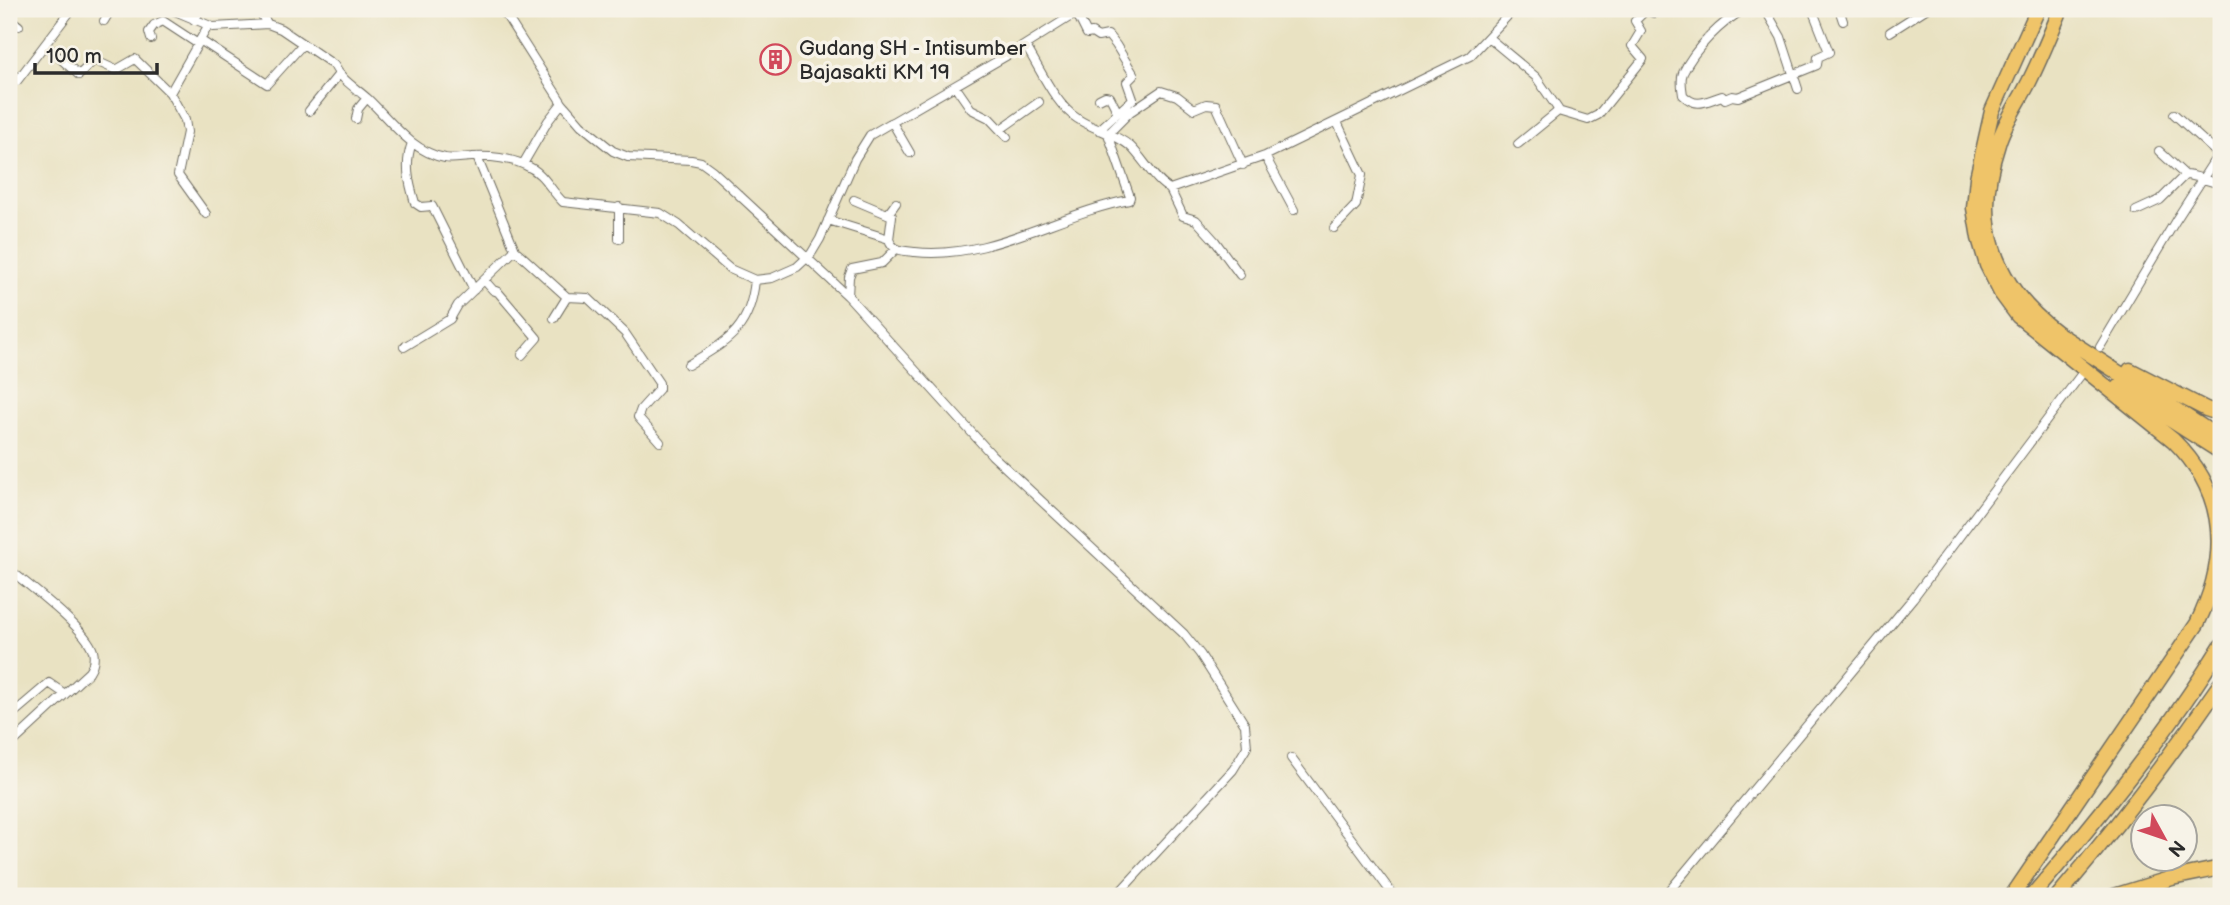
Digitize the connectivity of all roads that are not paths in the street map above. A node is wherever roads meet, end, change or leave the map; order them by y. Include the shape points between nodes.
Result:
1 (72, 9) edge
2 (111, 9) edge
3 (170, 9) edge
4 (201, 9) edge
5 (257, 9) edge
6 (502, 9) edge
7 (1514, 9) edge
8 (1661, 9) edge
9 (1745, 9) edge
10 (1765, 9) edge
11 (1812, 9) edge
12 (1844, 9) edge
13 (1926, 9) edge
14 (2038, 9) edge
15 (2062, 9) edge
16 (1092, 12) dead end
17 (1077, 14) junction
18 (9, 18) edge
19 (194, 20) junction
20 (104, 21) dead end
21 (1843, 21) dead end
22 (268, 24) junction
23 (19, 26) dead end
24 (208, 26) junction
25 (1890, 32) dead end
26 (1489, 38) junction
27 (151, 40) dead end
28 (199, 42) junction
29 (303, 44) junction
30 (45, 45) junction
31 (1025, 45) junction
32 (339, 75) junction
33 (1793, 76) junction
34 (16, 81) dead end
35 (956, 86) junction
36 (1798, 89) dead end
37 (170, 93) junction
38 (367, 98) junction
39 (1099, 99) dead end
40 (1039, 102) dead end
41 (562, 103) junction
42 (309, 111) dead end
43 (1558, 111) junction
44 (1118, 113) junction
45 (2174, 114) dead end
46 (356, 119) dead end
47 (892, 122) junction
48 (1337, 122) junction
49 (1001, 129) junction
50 (1104, 132) junction
51 (1007, 137) dead end
52 (412, 143) junction
53 (1518, 144) dead end
54 (2159, 151) dead end
55 (2220, 152) edge
56 (910, 153) dead end
57 (1265, 156) junction
58 (477, 157) junction
59 (523, 164) junction
60 (1243, 165) junction
61 (2185, 174) junction
62 (2202, 179) junction
63 (2221, 183) edge
64 (1170, 189) junction
65 (854, 200) dead end
66 (896, 203) dead end
67 (619, 207) junction
68 (1294, 210) dead end
69 (2136, 211) dead end
70 (206, 214) dead end
71 (888, 214) junction
72 (828, 220) junction
73 (1334, 228) dead end
74 (619, 239) dead end
75 (889, 239) junction
76 (896, 249) junction
77 (515, 250) junction
78 (807, 258) junction
79 (1240, 275) dead end
80 (755, 280) junction
81 (485, 281) junction
82 (474, 290) junction
83 (848, 296) junction
84 (567, 298) junction
85 (554, 318) dead end
86 (2054, 337) junction
87 (404, 347) dead end
88 (2100, 347) dead end
89 (522, 355) dead end
90 (688, 365) dead end
91 (2080, 376) dead end
92 (2221, 414) edge
93 (2221, 439) edge
94 (660, 442) dead end
95 (2221, 452) edge
96 (9, 569) edge
97 (2221, 646) edge
98 (2221, 683) edge
99 (65, 694) junction
100 (9, 717) edge
101 (9, 745) edge
102 (1291, 758) dead end
103 (2221, 868) edge
104 (1116, 896) edge
105 (1394, 896) edge
106 (1665, 896) edge
107 (2012, 896) edge
108 (2032, 896) edge
109 (2058, 896) edge
110 (2114, 896) edge

1 - 30 street
2 - 20 street
3 - 19 street
4 - 19 street
5 - 22 street
6 - 41 street
7 - 26 street
8 - 43 street via 1654,13 1646,10 1634,21 1641,31 1632,46 1643,59 1598,115 1588,120
9 - 33 street via 1725,21 1690,63 1681,82 1684,97 1703,104 1713,97 1738,97
10 - 33 street via 1781,37
11 - 33 street via 1829,52 1818,57 1817,65
12 - 21 street
13 - 25 street
14 - 86 highway via 1992,111 1974,208 1987,265 2001,293 2018,316
15 - 86 highway via 1998,143 1987,210 1997,261 2007,282
16 - 17 street
17 - 31 street
17 - 44 street via 1087,34 1108,35 1134,75 1127,82 1133,99
18 - 23 street
19 - 24 street
22 - 24 street
22 - 29 street
24 - 28 street
26 - 43 street via 1536,76
26 - 48 street via 1470,56
27 - 28 street via 149,32 163,21
28 - 29 street via 267,84
28 - 37 street
29 - 32 street via 334,65
30 - 34 street
30 - 37 street via 79,75 94,60 116,70 135,59
31 - 35 street
31 - 50 street via 1067,111
32 - 38 street
32 - 42 street
33 - 36 street
35 - 47 street
35 - 49 street via 971,109
37 - 70 street via 187,132 178,175
38 - 46 street
38 - 52 street
39 - 44 street via 1110,96
40 - 49 street
41 - 59 street
41 - 78 street via 581,125 620,155 691,160 707,166
43 - 53 street
44 - 50 street
45 - 55 street
47 - 56 street
47 - 72 street via 873,132 861,148
48 - 57 street
48 - 73 street via 1362,175 1356,205
49 - 51 street
50 - 60 street via 1155,94 1170,92 1194,109 1216,105
50 - 64 street via 1133,148
50 - 76 street via 1129,200 982,247 953,253
52 - 58 street via 446,159
52 - 82 street via 407,165 415,204 432,206
54 - 61 street
55 - 62 street
57 - 60 street
57 - 68 street
58 - 59 street
58 - 77 street
59 - 67 street via 542,175 563,202
60 - 64 street
61 - 62 street
61 - 69 street via 2160,200
62 - 63 street
62 - 88 street
64 - 79 street via 1182,215 1196,220
65 - 71 street
66 - 71 street
67 - 74 street
67 - 80 street via 665,215 723,264
71 - 75 street via 892,217
72 - 75 street
72 - 78 street
75 - 76 street
76 - 83 street via 882,263 852,269
77 - 81 street
77 - 84 street
78 - 80 street via 783,274
78 - 83 street
80 - 90 street via 751,305 732,337
81 - 82 street
81 - 89 street via 537,338
82 - 87 street via 450,319
83 - 104 street via 992,455 1184,634 1245,725 1247,747 1233,770
84 - 85 street
84 - 94 street via 584,296 598,306 644,359 659,389 638,418
86 - 92 highway
86 - 93 highway
86 - 95 highway
86 - 107 highway via 2173,440 2201,471 2213,500 2220,557 2215,583 2197,624
91 - 106 street via 1898,617
96 - 99 street via 73,624 90,645 91,668
97 - 108 highway via 2148,752
98 - 109 highway via 2164,766
99 - 100 street via 49,683
99 - 101 street
102 - 105 street
103 - 110 highway

